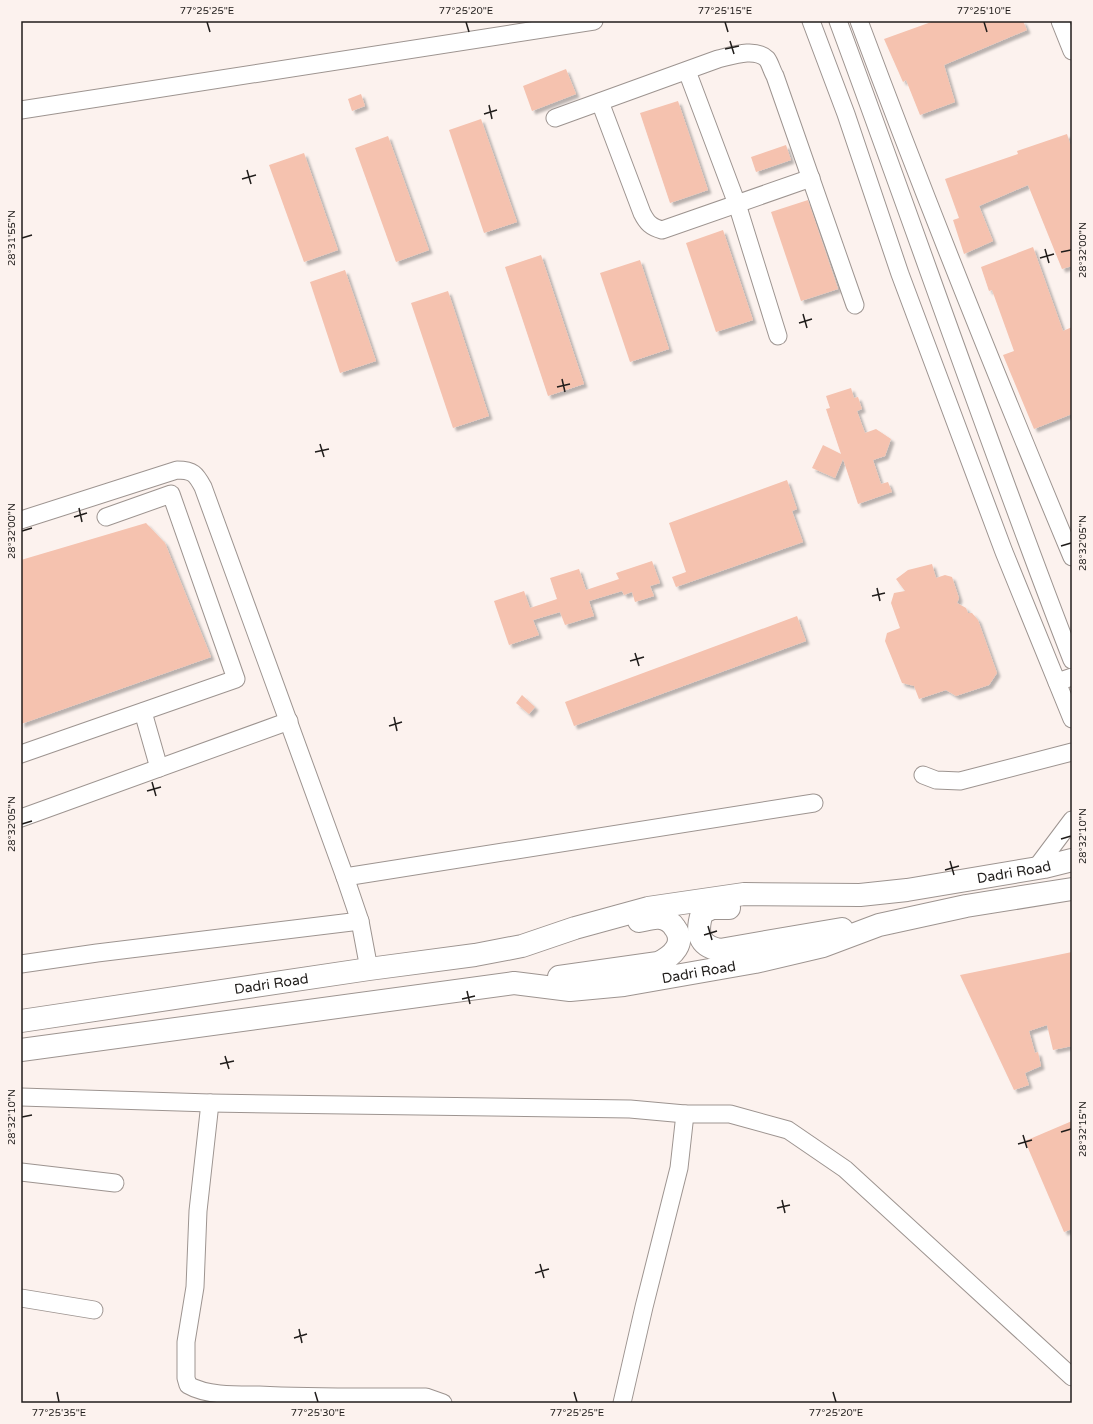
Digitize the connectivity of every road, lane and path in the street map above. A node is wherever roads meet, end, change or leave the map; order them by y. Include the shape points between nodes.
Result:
1 (594, 21) edge
2 (812, 21) edge
3 (838, 21) edge
4 (860, 21) edge
5 (1060, 21) edge
6 (1072, 51) edge
7 (687, 71) junction
8 (600, 102) junction
9 (21, 110) edge
10 (555, 118) dead end
11 (811, 178) junction
12 (737, 204) junction
13 (855, 305) dead end
14 (778, 336) dead end
15 (106, 517) dead end
16 (21, 520) edge
17 (1072, 557) edge
18 (1072, 660) edge
19 (1065, 680) edge
20 (143, 712) junction
21 (1072, 719) edge
22 (289, 721) junction
23 (1072, 752) edge
24 (21, 754) edge
25 (159, 768) junction
26 (923, 775) dead end
27 (814, 803) dead end
28 (21, 818) edge
29 (1072, 820) edge
30 (1072, 860) edge
31 (1036, 868) junction
32 (346, 877) junction
33 (1072, 889) edge
34 (860, 895) junction
35 (360, 921) junction
36 (879, 925) junction
37 (522, 946) junction
38 (21, 964) edge
39 (368, 969) junction
40 (514, 983) junction
41 (21, 1022) edge
42 (21, 1050) edge
43 (21, 1098) edge
44 (210, 1103) junction
45 (685, 1114) junction
46 (21, 1172) edge
47 (115, 1183) dead end
48 (21, 1298) edge
49 (94, 1310) dead end
50 (1072, 1377) edge
51 (394, 1400) edge
52 (440, 1403) edge
53 (622, 1403) edge

1 - 9 street
2 - 19 street via 900,274 1004,552
3 - 18 street via 1028,548
4 - 17 street via 903,138
5 - 6 street
7 - 8 street
7 - 11 street via 718,59 744,53 767,59
7 - 12 street
8 - 10 street
8 - 12 street via 642,213 654,228 662,230
11 - 12 street
11 - 13 street
12 - 14 street
15 - 20 street via 171,494 236,679
16 - 22 street via 177,470 188,470 197,477 203,487
19 - 21 street
20 - 24 street
20 - 25 street
22 - 25 street
22 - 32 street
23 - 26 street via 960,780 936,780
25 - 28 street
27 - 32 street
29 - 31 street
30 - 31 main road, Dadri Road
31 - 34 main road, Dadri Road via 907,890
32 - 35 street
33 - 36 main road, Dadri Road via 966,906
34 - 36 main road, Dadri Road via 794,904 712,908 702,913 698,931 708,948 720,950 813,933
34 - 37 main road, Dadri Road via 744,894 663,906 575,928
35 - 38 street
35 - 39 street
36 - 40 main road, Dadri Road via 823,946 755,962 624,986 570,990
37 - 39 main road, Dadri Road
37 - 40 main road, Dadri Road via 585,936 627,923 660,918 672,923 680,934 678,946 669,958 658,963
39 - 41 main road, Dadri Road
40 - 42 main road, Dadri Road
43 - 44 street
44 - 45 street via 630,1109
44 - 51 street via 198,1211 195,1287 186,1342 188,1384 199,1389 234,1394
45 - 50 street via 730,1114 788,1130 845,1169
45 - 53 street via 680,1168
46 - 47 street
48 - 49 street
51 - 52 street via 426,1397

